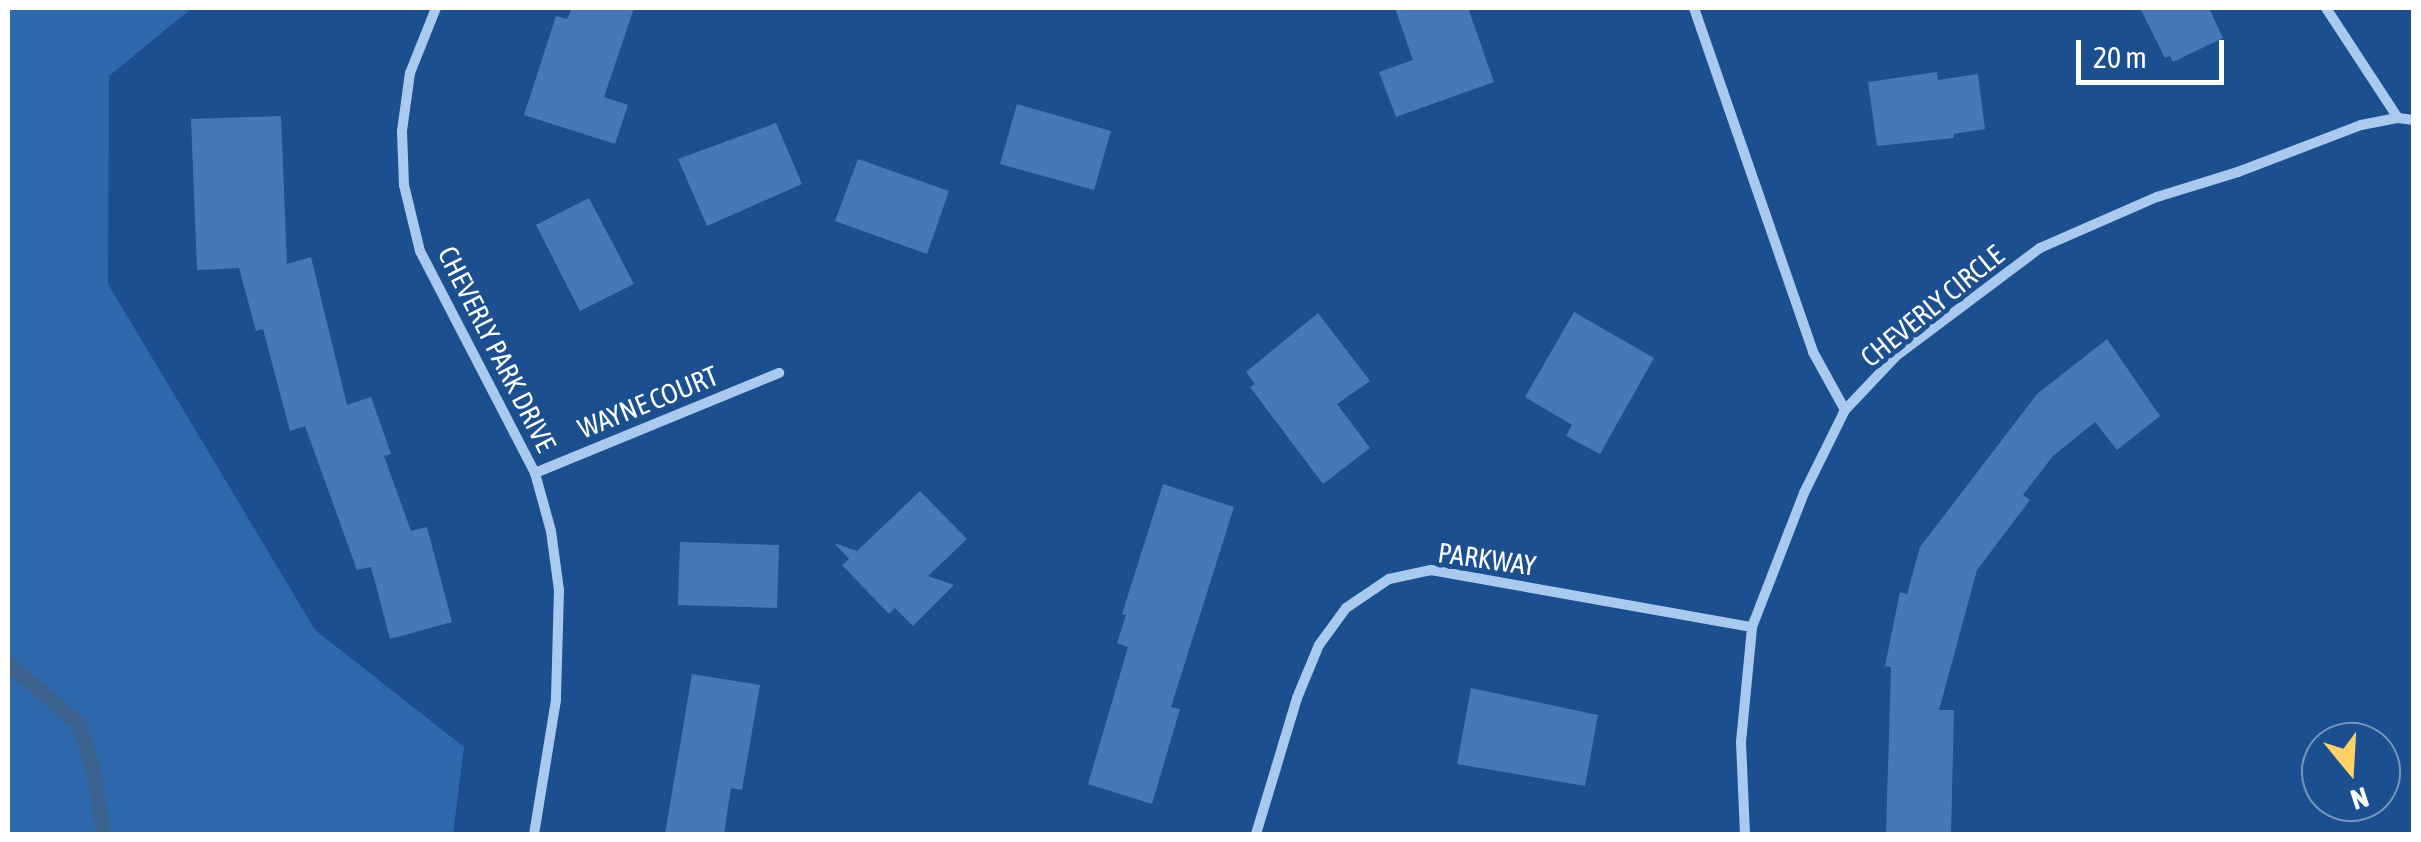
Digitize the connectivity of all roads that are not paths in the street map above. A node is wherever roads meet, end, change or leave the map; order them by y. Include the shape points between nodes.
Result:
1 (436, 8) edge
2 (1694, 8) edge
3 (2326, 8) edge
4 (2398, 118) junction
5 (2414, 120) edge
6 (779, 374) dead end
7 (1845, 410) junction
8 (535, 472) junction
9 (1752, 627) junction
10 (534, 834) edge
11 (1256, 834) edge
12 (1745, 834) edge

1 - 8 street, CHEVERLY PARK DRIVE via 410,73 404,185 420,251
2 - 7 street via 1813,352
3 - 4 street
4 - 5 street, CHEVERLY CIRCLE
4 - 7 street, CHEVERLY CIRCLE via 2156,197 2040,248 1896,356
6 - 8 street, WAYNE COURT
7 - 9 street, CHEVERLY CIRCLE
8 - 10 street, CHEVERLY PARK DRIVE via 551,531 561,640
9 - 11 street, PARKWAY via 1431,570 1389,579 1346,608 1320,645
9 - 12 street, CHEVERLY CIRCLE via 1741,742

